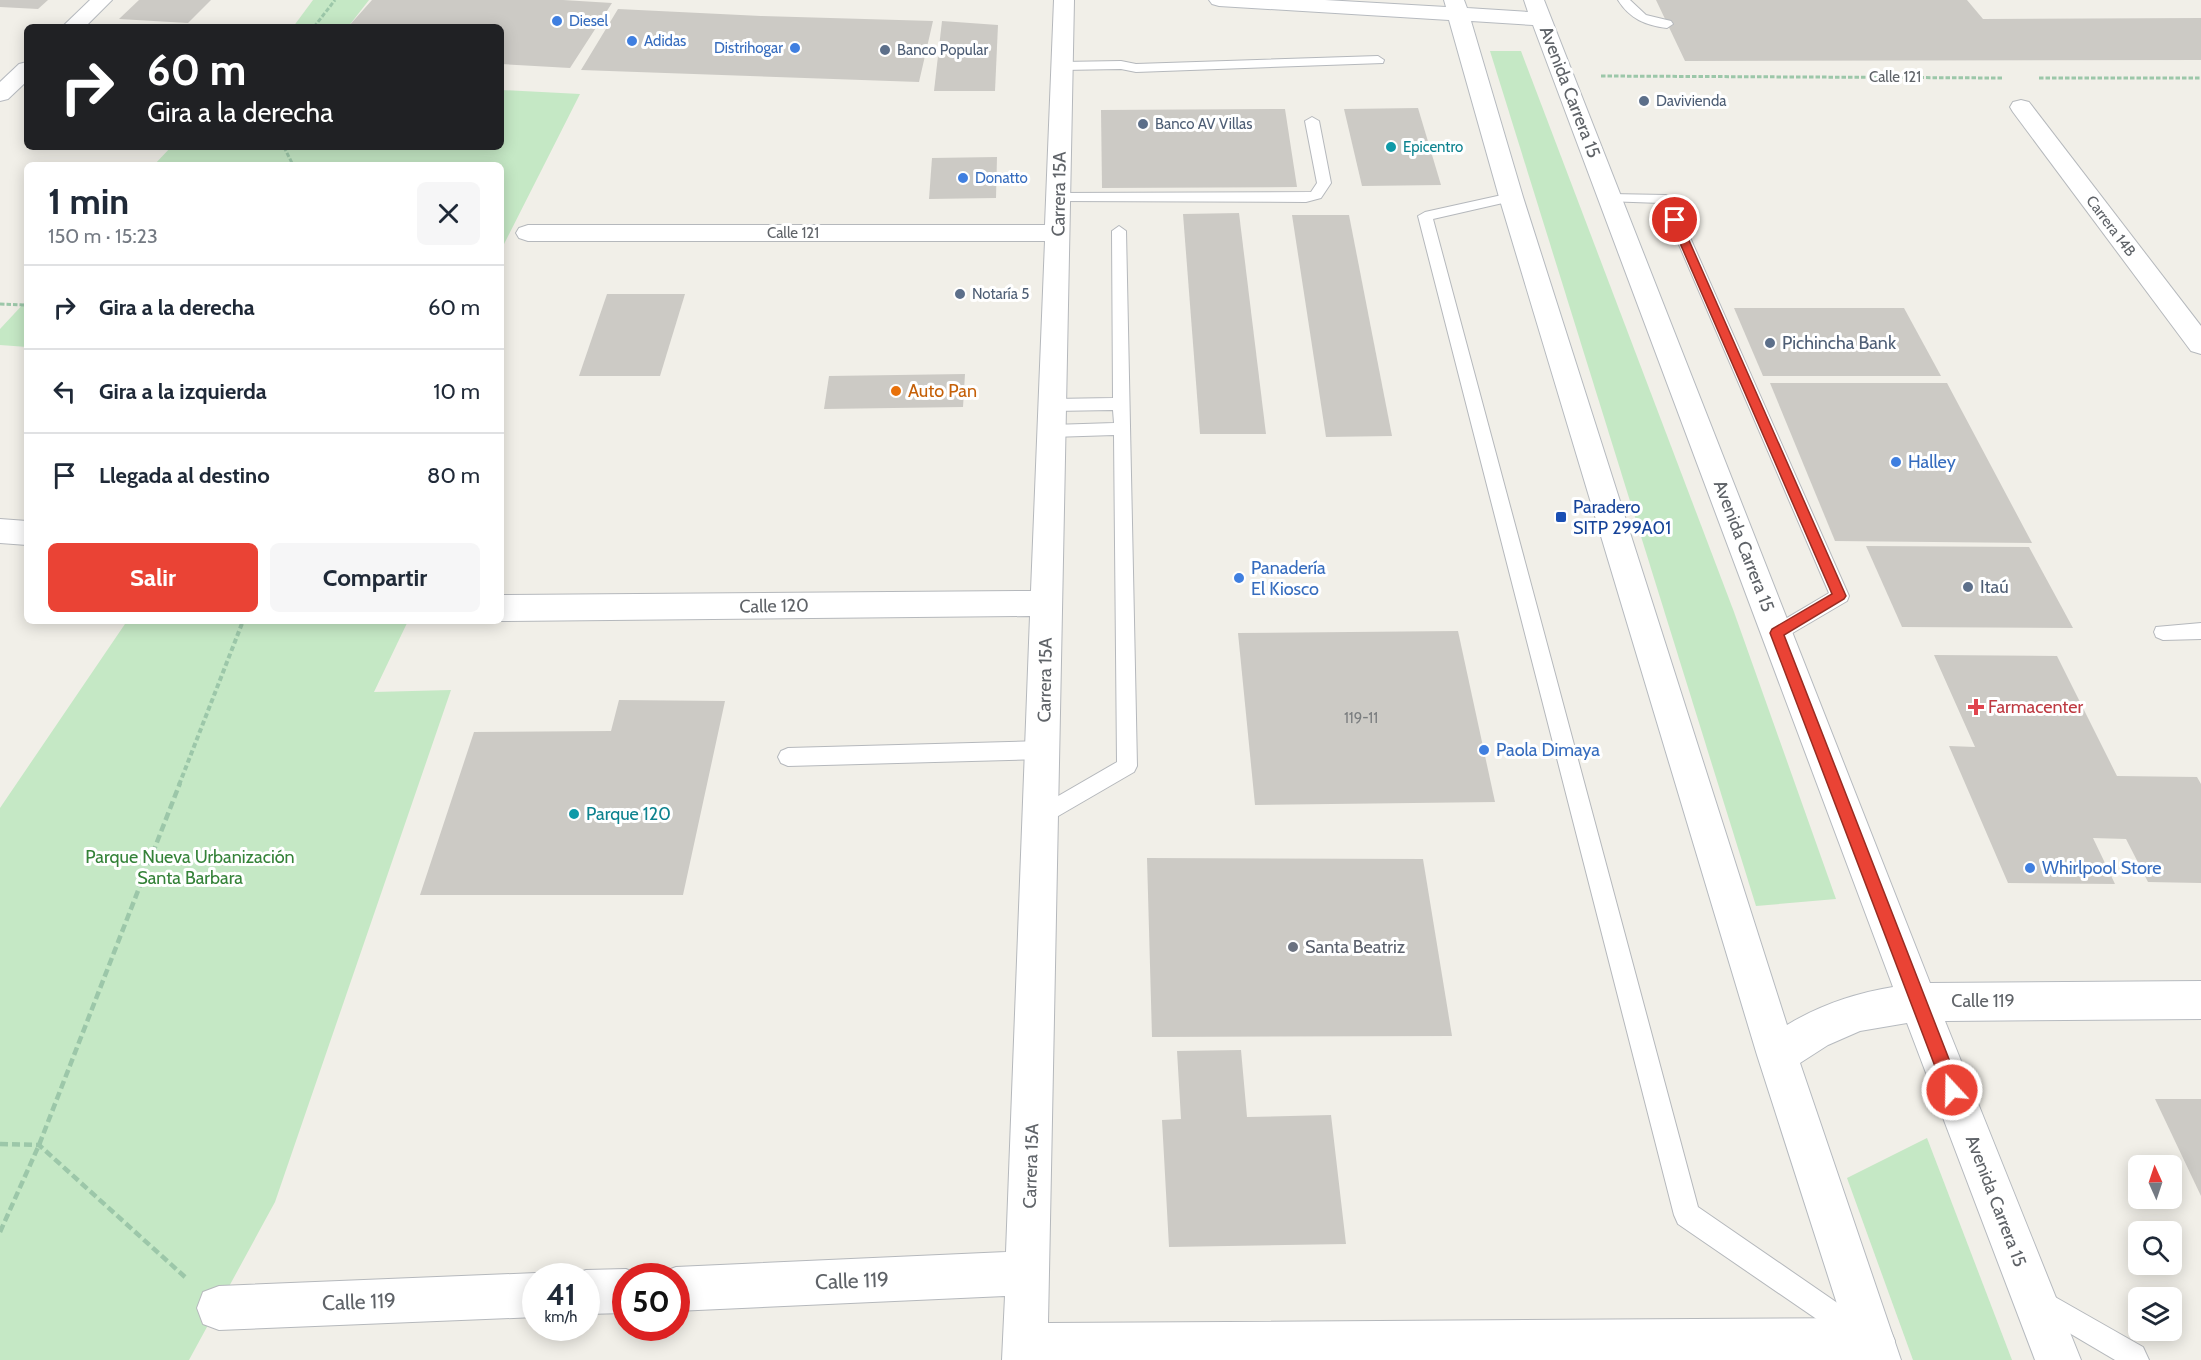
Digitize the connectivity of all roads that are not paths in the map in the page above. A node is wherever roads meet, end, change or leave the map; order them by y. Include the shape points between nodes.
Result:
1 (102, 0) edge
2 (1064, 0) edge
3 (1219, 0) edge
4 (1624, 0) edge
5 (1456, 7) edge
6 (1538, 9) edge
7 (76, 24) edge
8 (1667, 24) dead end
9 (1378, 60) dead end
10 (1062, 71) junction
11 (24, 72) edge
12 (0, 94) edge
13 (2021, 107) dead end
14 (1312, 121) dead end
15 (1058, 197) junction
16 (1511, 197) junction
17 (1610, 198) junction
18 (1119, 231) dead end
19 (528, 233) dead end
20 (1058, 233) junction
21 (2201, 345) edge
22 (1123, 404) junction
23 (1052, 418) junction
24 (1123, 429) junction
25 (0, 531) edge
26 (24, 533) edge
27 (1047, 603) junction
28 (504, 608) edge
29 (2201, 631) edge
30 (2163, 632) dead end
31 (1777, 633) junction
32 (1043, 750) junction
33 (788, 758) dead end
34 (1041, 817) junction
35 (2201, 1000) edge
36 (1918, 1002) junction
37 (1777, 1055) junction
38 (1028, 1273) junction
39 (690, 1287) edge
40 (522, 1296) edge
41 (2034, 1298) junction
42 (219, 1308) road end
43 (1875, 1351) edge
44 (1025, 1353) edge
45 (2058, 1360) edge
46 (2136, 1360) edge

1 - 7 street
2 - 10 street, Carrera 15A
3 - 5 street
4 - 8 lane via 1640,19
5 - 6 street
5 - 16 street
6 - 17 street, Avenida Carrera 15
9 - 10 lane via 1136,68 1124,74
10 - 15 street, Carrera 15A
11 - 12 street
13 - 21 street, Carrera 14B
14 - 15 lane via 1324,183 1316,195 1306,198
15 - 20 street, Carrera 15A
16 - 37 street
16 - 43 lane via 1425,216 1687,1215
17 - 31 street, Avenida Carrera 15
17 - 31 lane via 1666,199 1840,596
18 - 22 lane
19 - 20 street, Calle 121
20 - 23 street, Carrera 15A
22 - 23 lane
22 - 24 lane
23 - 24 lane
23 - 27 street, Carrera 15A
24 - 34 lane via 1127,766
25 - 26 street
27 - 28 street, Calle 120
27 - 32 street, Carrera 15A
29 - 30 lane
31 - 36 street, Avenida Carrera 15
32 - 33 lane
32 - 34 street, Carrera 15A
34 - 38 street, Carrera 15A
35 - 36 street, Calle 119
36 - 37 street, Calle 119 via 1858,1012 1814,1031
36 - 41 street, Avenida Carrera 15
37 - 43 street
38 - 39 street, Calle 119
38 - 44 street, Carrera 15A
40 - 42 street, Calle 119
41 - 45 street, Avenida Carrera 15
41 - 46 lane
43 - 44 street

